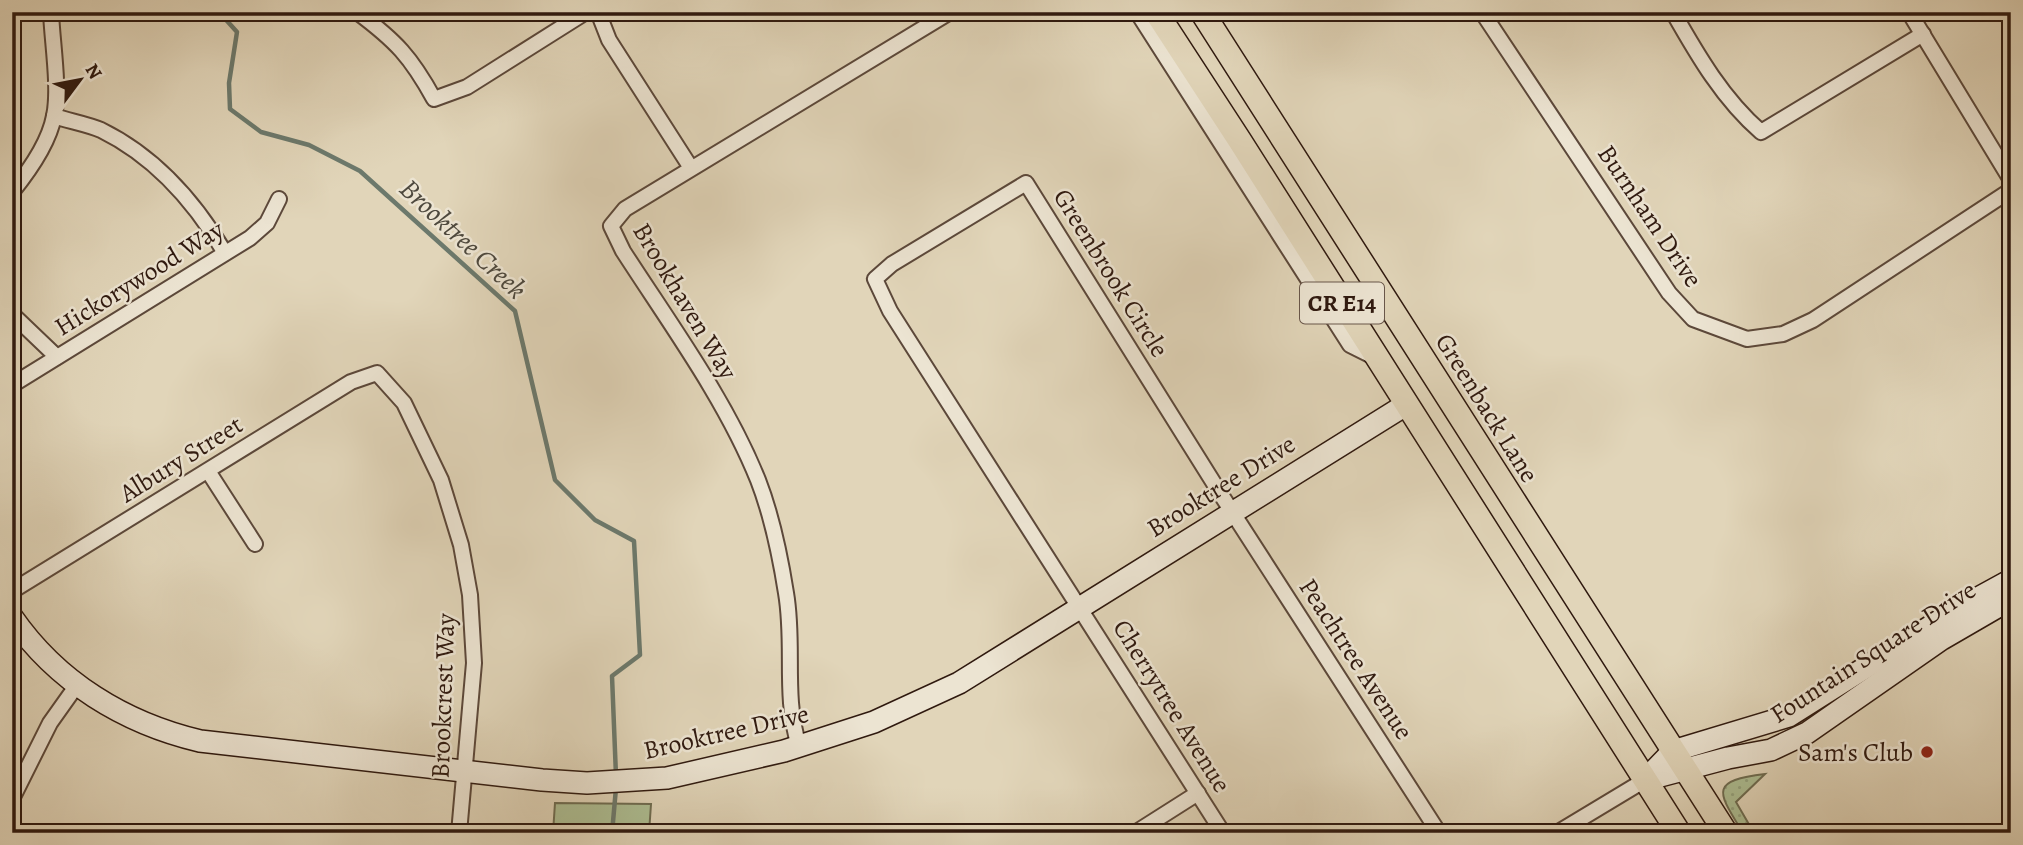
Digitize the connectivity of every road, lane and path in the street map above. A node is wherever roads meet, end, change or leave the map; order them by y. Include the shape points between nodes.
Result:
1 (51, 12) edge
2 (357, 12) edge
3 (586, 12) edge
4 (598, 12) edge
5 (950, 12) edge
6 (1137, 12) edge
7 (1156, 12) edge
8 (1202, 12) edge
9 (1482, 12) edge
10 (1673, 12) edge
11 (1909, 12) edge
12 (1923, 34) junction
13 (54, 116) junction
14 (691, 168) junction
15 (2011, 180) edge
16 (2011, 190) edge
17 (12, 192) edge
18 (279, 199) dead end
19 (225, 253) junction
20 (12, 314) edge
21 (57, 357) junction
22 (1377, 358) junction
23 (377, 373) joint
24 (12, 385) edge
25 (1407, 404) junction
26 (1461, 420) junction
27 (208, 471) junction
28 (1232, 511) junction
29 (255, 544) dead end
30 (2011, 580) edge
31 (12, 591) edge
32 (2011, 599) edge
33 (1079, 606) junction
34 (12, 617) edge
35 (77, 685) junction
36 (799, 746) junction
37 (1680, 761) junction
38 (464, 772) junction
39 (1645, 780) junction
40 (1198, 793) junction
41 (12, 799) edge
42 (459, 833) edge
43 (1135, 833) edge
44 (1223, 833) edge
45 (1438, 833) edge
46 (1557, 833) edge
47 (1679, 833) edge
48 (1726, 833) edge

1 - 13 street
2 - 3 street via 403,50 435,99 467,87
4 - 14 street via 609,40
5 - 14 street, Brookhaven Way
6 - 22 street via 1350,345
7 - 22 main road, CR E14
8 - 26 main road, Greenback Lane / CR E14
9 - 16 street, Burnham Drive via 1669,293 1693,319 1719,330 1747,339 1783,334 1813,320
10 - 12 street via 1717,84 1760,132
11 - 12 street
12 - 15 street
13 - 17 street via 42,146
13 - 19 street via 100,130 159,169 193,203
14 - 36 street, Brookhaven Way via 625,209 611,226 731,422 759,482 787,596 789,694
18 - 19 street, Hickorywood Way via 259,231
19 - 21 street, Hickorywood Way
20 - 21 street
21 - 24 street, Hickorywood Way
22 - 25 main road, CR E14
23 - 27 street, Albury Street via 351,382
23 - 38 street, Brookcrest Way via 404,403 420,433 441,480 461,545 474,663
25 - 26 main road
25 - 28 street, Brooktree Drive
25 - 39 main road, CR E14
26 - 37 main road, Greenback Lane / CR E14
27 - 29 street
27 - 31 street, Albury Street
28 - 33 street, Brooktree Drive
28 - 33 street, Greenbrook Circle via 1026,183 892,264 875,279 890,311
28 - 45 street, Peachtree Avenue
30 - 37 street, Fountain Square Drive via 1788,716
32 - 37 street, Fountain Square Drive via 1942,639 1807,733 1771,750
33 - 36 street, Brooktree Drive via 959,683 874,722
33 - 40 street, Cherrytree Avenue
34 - 35 street, Brooktree Drive
35 - 38 street, Brooktree Drive via 154,728 200,741
35 - 41 street via 50,723
36 - 38 street, Brooktree Drive via 702,771 640,781 587,783
37 - 39 street, Fountain Square Drive
37 - 48 main road, Greenback Lane / CR E14
38 - 42 street, Brookcrest Way
39 - 46 street
39 - 47 main road, CR E14
40 - 43 street
40 - 44 street, Cherrytree Avenue

